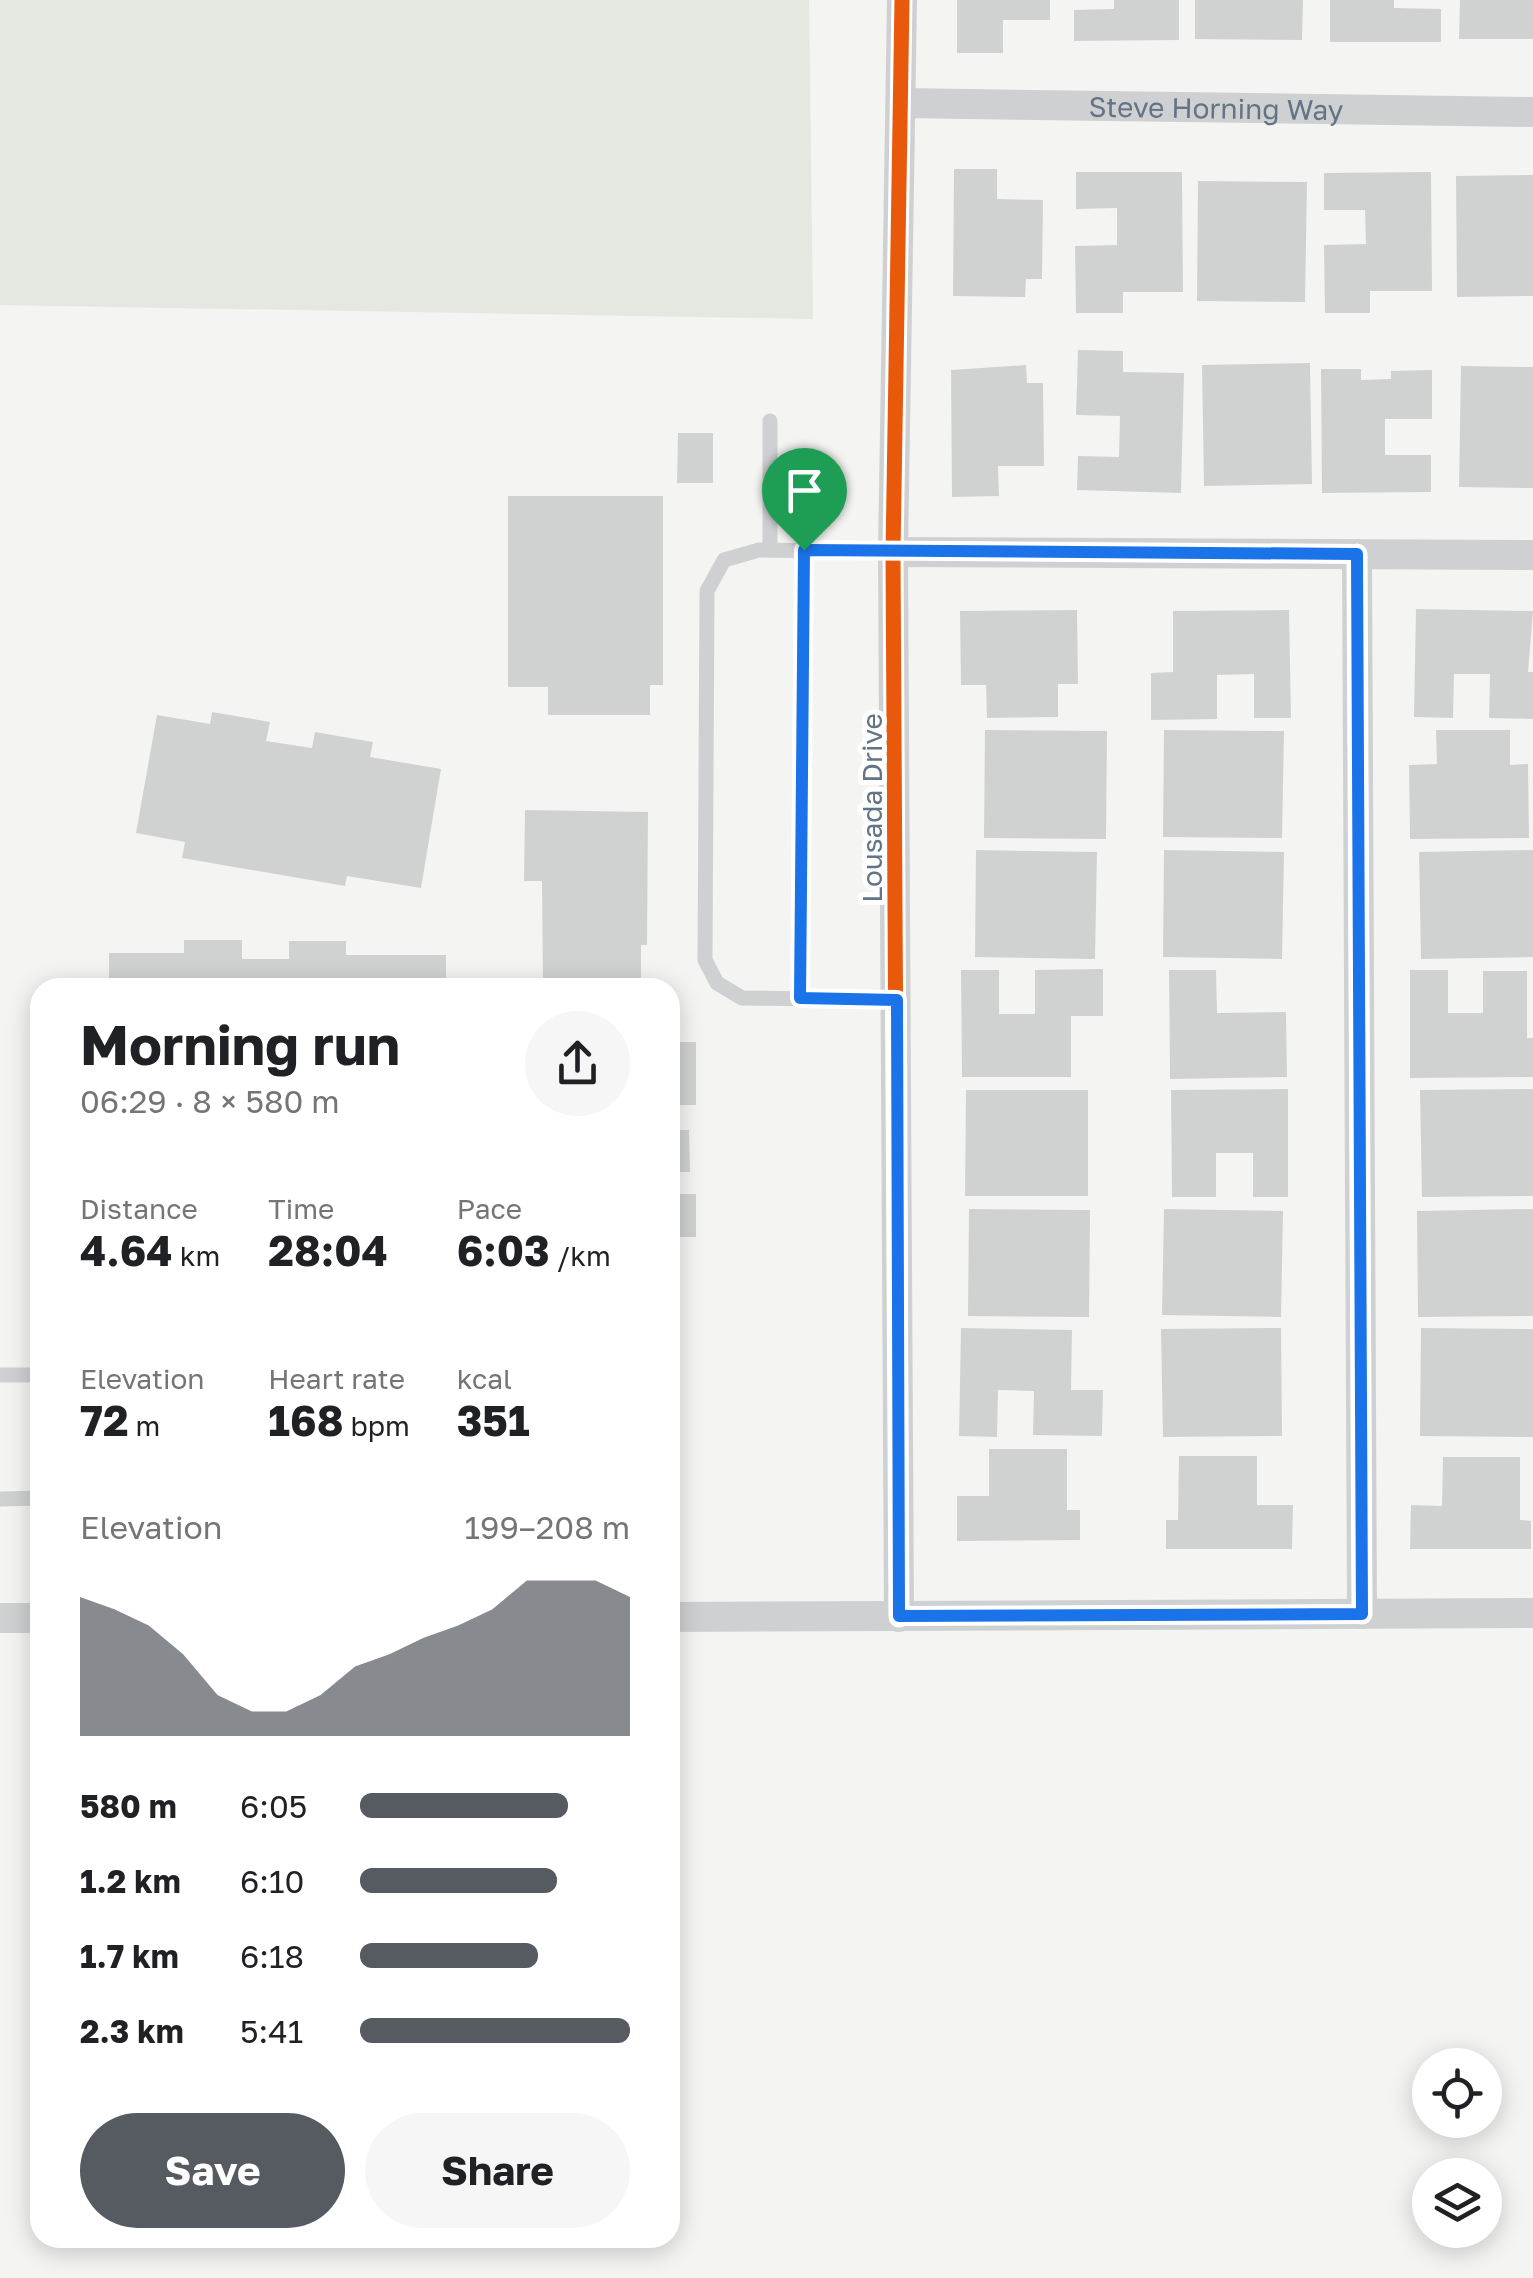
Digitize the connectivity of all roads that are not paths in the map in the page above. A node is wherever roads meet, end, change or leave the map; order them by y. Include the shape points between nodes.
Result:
1 (902, 0) edge
2 (901, 103) junction
3 (1533, 112) edge
4 (770, 421) dead end
5 (770, 550) junction
6 (804, 550) junction
7 (893, 552) junction
8 (1357, 554) junction
9 (1533, 555) edge
10 (800, 998) junction
11 (897, 1000) junction
12 (30, 1374) edge
13 (0, 1375) edge
14 (30, 1498) edge
15 (0, 1499) edge
16 (1362, 1614) junction
17 (1533, 1614) edge
18 (899, 1616) junction
19 (680, 1617) edge
20 (0, 1618) edge
21 (30, 1618) edge

1 - 2 street, Lousada Drive
2 - 3 street, Steve Horning Way
2 - 7 street, Lousada Drive
4 - 5 lane
5 - 6 lane
5 - 10 lane via 724,560 707,591 704,960 717,984 742,998
6 - 7 lane
6 - 10 lane
7 - 8 street
7 - 11 street, Lousada Drive
8 - 9 street
8 - 16 street
10 - 11 lane
11 - 18 street, Lousada Drive
12 - 13 lane
14 - 15 lane
16 - 17 street
16 - 18 street
18 - 19 street
20 - 21 street

